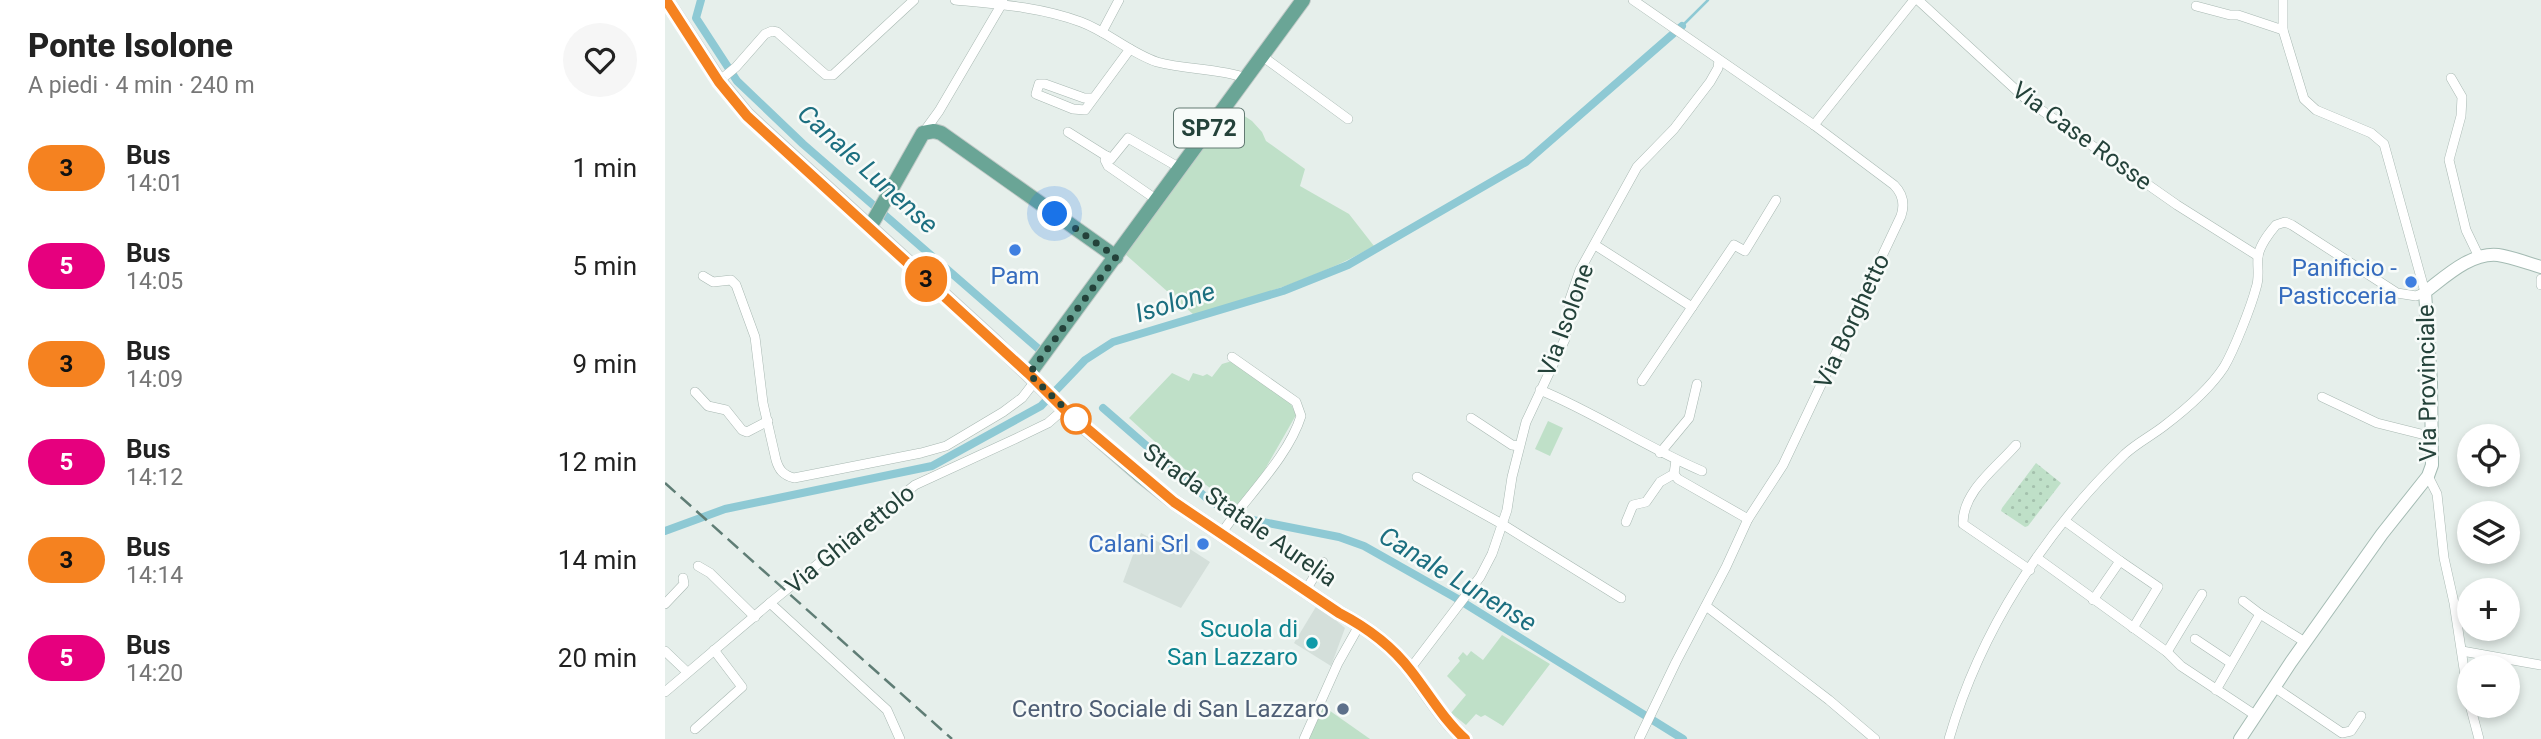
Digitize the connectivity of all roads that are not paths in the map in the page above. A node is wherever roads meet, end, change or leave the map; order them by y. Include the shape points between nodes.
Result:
1 (666, 0) edge
2 (914, 0) edge
3 (955, 0) edge
4 (1119, 0) edge
5 (1303, 0) edge
6 (1633, 0) edge
7 (1916, 0) edge
8 (2283, 0) edge
9 (1002, 2) edge
10 (2196, 6) dead end
11 (2283, 30) junction
12 (1102, 32) junction
13 (1130, 49) junction
14 (1262, 57) junction
15 (1719, 60) junction
16 (1246, 78) junction
17 (2451, 78) dead end
18 (722, 79) junction
19 (1094, 98) junction
20 (939, 111) junction
21 (1348, 119) dead end
22 (1814, 125) junction
23 (1068, 132) dead end
24 (923, 133) junction
25 (941, 133) junction
26 (1107, 156) junction
27 (1180, 168) junction
28 (1157, 200) junction
29 (1776, 200) dead end
30 (876, 216) junction
31 (1595, 246) junction
32 (2258, 256) junction
33 (1116, 257) junction
34 (2479, 257) junction
35 (2541, 267) edge
36 (703, 276) dead end
37 (2541, 279) edge
38 (2541, 285) edge
39 (2425, 292) junction
40 (1692, 307) junction
41 (1232, 357) dead end
42 (1034, 379) junction
43 (1642, 381) dead end
44 (1697, 384) dead end
45 (1540, 390) junction
46 (695, 392) dead end
47 (2322, 397) dead end
48 (1063, 407) junction
49 (1471, 418) dead end
50 (768, 421) junction
51 (2433, 437) junction
52 (2016, 445) dead end
53 (1519, 446) junction
54 (1660, 453) junction
55 (1676, 460) junction
56 (1702, 471) dead end
57 (1674, 474) junction
58 (2428, 476) junction
59 (1417, 477) dead end
60 (1748, 519) junction
61 (2066, 521) junction
62 (1626, 522) dead end
63 (1502, 524) junction
64 (1221, 534) junction
65 (2037, 558) junction
66 (2120, 561) junction
67 (1323, 562) dead end
68 (698, 566) dead end
69 (2030, 570) junction
70 (683, 578) dead end
71 (1306, 590) junction
72 (2202, 594) dead end
73 (1621, 598) dead end
74 (2093, 600) junction
75 (2243, 601) dead end
76 (769, 603) junction
77 (665, 604) edge
78 (1706, 606) junction
79 (2260, 614) junction
80 (755, 617) junction
81 (1360, 624) junction
82 (2133, 628) junction
83 (2195, 639) dead end
84 (2305, 642) junction
85 (714, 650) junction
86 (665, 651) edge
87 (2462, 651) junction
88 (2167, 652) junction
89 (2463, 655) edge
90 (2231, 663) junction
91 (2541, 665) edge
92 (1410, 669) junction
93 (687, 672) junction
94 (2274, 687) junction
95 (2216, 690) junction
96 (665, 692) edge
97 (2255, 715) junction
98 (2361, 716) dead end
99 (2474, 718) edge
100 (695, 729) dead end
101 (900, 739) edge
102 (1304, 739) edge
103 (1465, 739) edge
104 (1639, 739) edge
105 (1874, 739) edge
106 (1949, 739) edge
107 (2240, 739) edge
108 (2479, 739) edge

1 - 18 main road, Strada Statale Aurelia
2 - 18 street via 833,75 826,75 772,31
3 - 9 street
4 - 12 street
5 - 14 main road, SP72
6 - 15 street, Via Borghetto
7 - 22 street
7 - 32 street, Via Case Rosse via 2027,100
8 - 11 street
9 - 12 street
9 - 20 street
10 - 11 street
11 - 39 street via 2307,102 2371,133 2383,144
12 - 13 street
13 - 16 street via 1167,64
13 - 19 street
14 - 16 main road, SP72
14 - 21 street
15 - 22 street, Via Borghetto
15 - 31 street, Via Isolone via 1710,82 1674,129 1637,167
16 - 27 main road, SP72
17 - 34 street via 2462,97 2449,160 2466,230
18 - 30 main road, Strada Statale Aurelia via 747,116
19 - 19 street via 1045,84 1039,84 1036,91 1081,111
20 - 24 street
20 - 25 street
22 - 60 street, Via Borghetto via 1894,185 1903,207 1783,466
23 - 26 street
24 - 25 main road
24 - 30 main road
25 - 33 main road
26 - 27 street via 1111,159 1128,138
26 - 28 street via 1108,166
27 - 28 main road, SP72
28 - 33 main road, SP72
29 - 40 street via 1745,251 1734,245
30 - 42 main road, Strada Statale Aurelia
31 - 40 street
31 - 45 street, Via Isolone via 1573,287 1565,339
32 - 39 street via 2273,227 2289,223 2397,293 2416,296
32 - 61 street via 2256,288 2224,366 2193,402 2134,445 2099,479
33 - 42 main road, SP72 via 1045,354
34 - 35 street via 2498,255
34 - 39 street, Via Provinciale
36 - 50 street via 713,282 731,280 736,285 755,337
37 - 38 street
39 - 51 street, Via Provinciale
40 - 43 street
41 - 64 street via 1296,402 1301,416 1251,498
42 - 48 main road, Strada Statale Aurelia
42 - 50 street via 1022,398 946,446 794,478 779,468
44 - 54 street via 1689,418
45 - 53 street, Via Isolone
45 - 54 street
46 - 50 street via 708,406 726,410 747,432
47 - 51 street via 2377,424
48 - 64 main road, Strada Statale Aurelia via 1168,498
48 - 76 street, Via Ghiarettolo via 1048,423 915,485
49 - 53 street
51 - 58 street, Via Provinciale
52 - 69 street via 1967,499 1963,524
53 - 63 street, Via Isolone
54 - 55 street
55 - 56 street
55 - 57 street
57 - 60 street
57 - 62 street via 1660,482 1646,502 1633,505
58 - 84 street, Via Provinciale
58 - 87 street via 2437,494
59 - 63 street
60 - 78 street, Via Borghetto
61 - 65 street
61 - 66 street
63 - 73 street
63 - 92 street, Via Isolone via 1480,578
64 - 71 main road, Strada Statale Aurelia
65 - 69 street
65 - 74 street
66 - 74 street
66 - 82 street via 2158,587
67 - 71 street
68 - 80 street
69 - 106 street via 2000,615
70 - 77 street via 681,588
71 - 81 main road, Strada Statale Aurelia
72 - 88 street
74 - 82 street
75 - 79 street
76 - 80 street
76 - 101 street, Via Ghiarettolo via 887,710
78 - 104 street, Via Borghetto
78 - 105 street
79 - 84 street
79 - 90 street
80 - 85 street
81 - 92 main road, Strada Statale Aurelia
81 - 102 street
82 - 88 street
83 - 90 street
84 - 94 street, Via Provinciale
85 - 93 street
85 - 100 street via 742,687
86 - 93 street
87 - 89 street
87 - 91 street
88 - 95 street
90 - 95 street
92 - 103 main road, Strada Statale Aurelia via 1447,723
93 - 96 street
94 - 97 street, Via Provinciale
94 - 98 street via 2341,733 2351,731
95 - 97 street
97 - 107 street, Via Provinciale
99 - 108 street

